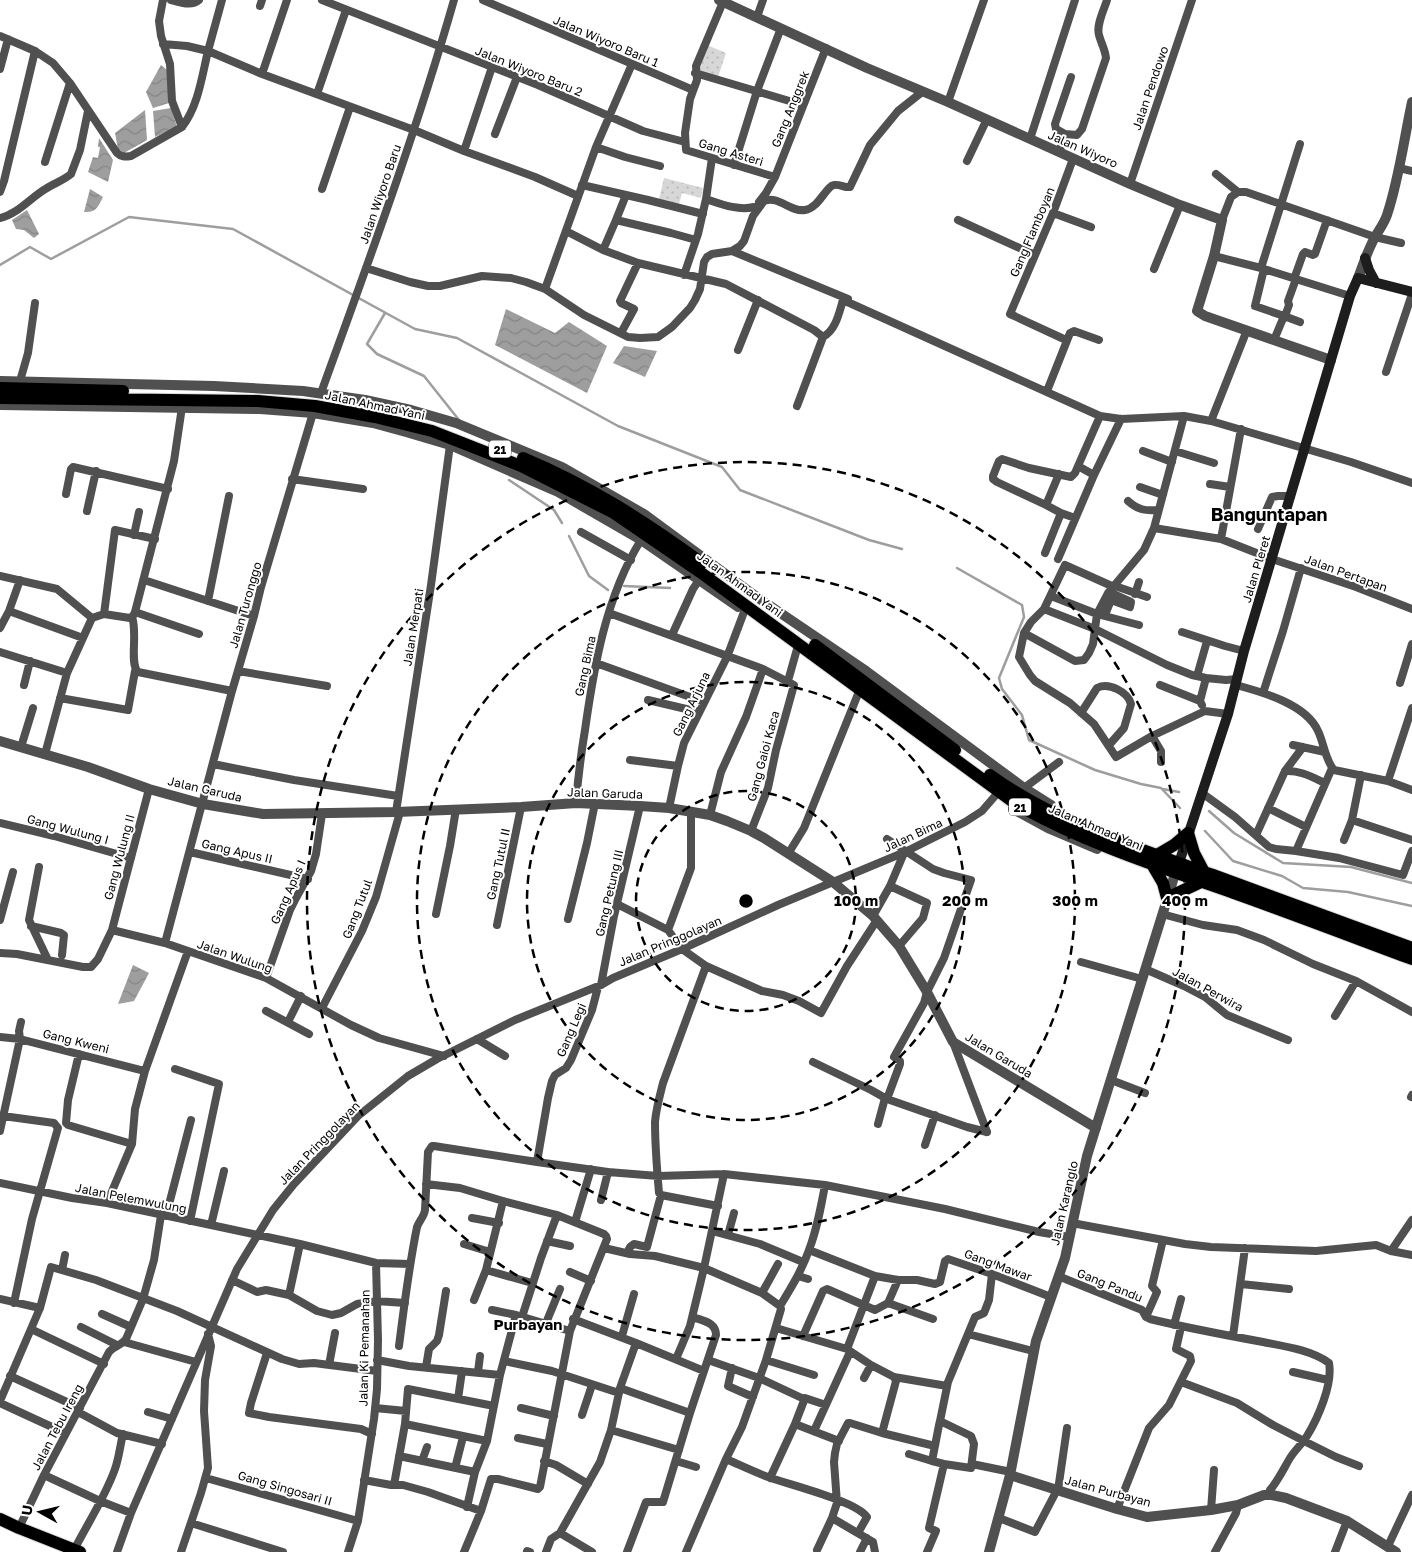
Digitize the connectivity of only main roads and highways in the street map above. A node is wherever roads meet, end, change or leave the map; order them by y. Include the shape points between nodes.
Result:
1 (1365, 258) road end
2 (1376, 283) junction
3 (1412, 293) edge
4 (0, 388) edge
5 (0, 398) edge
6 (921, 730) junction
7 (1188, 834) junction
8 (1155, 860) junction
9 (1177, 868) junction
10 (1203, 877) junction
11 (1349, 928) junction
12 (1412, 948) edge
13 (1412, 959) edge
14 (0, 1519) edge
15 (77, 1551) edge

1 - 2 main road
2 - 3 main road
2 - 7 main road, Jalan Pleret via 1358,278 1350,296 1228,714
4 - 6 main road, Jalan Ahmad Yani / 21 via 247,391 360,406 458,432 561,475 653,528 862,679
5 - 6 main road, Jalan Ahmad Yani / 21 via 258,401 315,406 432,432 521,466 614,513 700,572 814,658
6 - 8 main road, Jalan Ahmad Yani / 21 via 1026,799
6 - 8 main road, Jalan Ahmad Yani / 21 via 1016,804 1057,827 1134,858
7 - 8 main road
7 - 9 main road, Jalan Pleret
7 - 10 main road
8 - 9 main road, Jalan Ahmad Yani / 21
8 - 10 main road via 1168,898
9 - 10 main road, Jalan Ahmad Yani / 21
10 - 11 main road, Jalan Ahmad Yani / 21
10 - 11 main road, Jalan Ahmad Yani / 21 via 1283,912
11 - 12 main road, Jalan Ahmad Yani / 21
11 - 13 main road, Jalan Ahmad Yani / 21
14 - 15 main road

